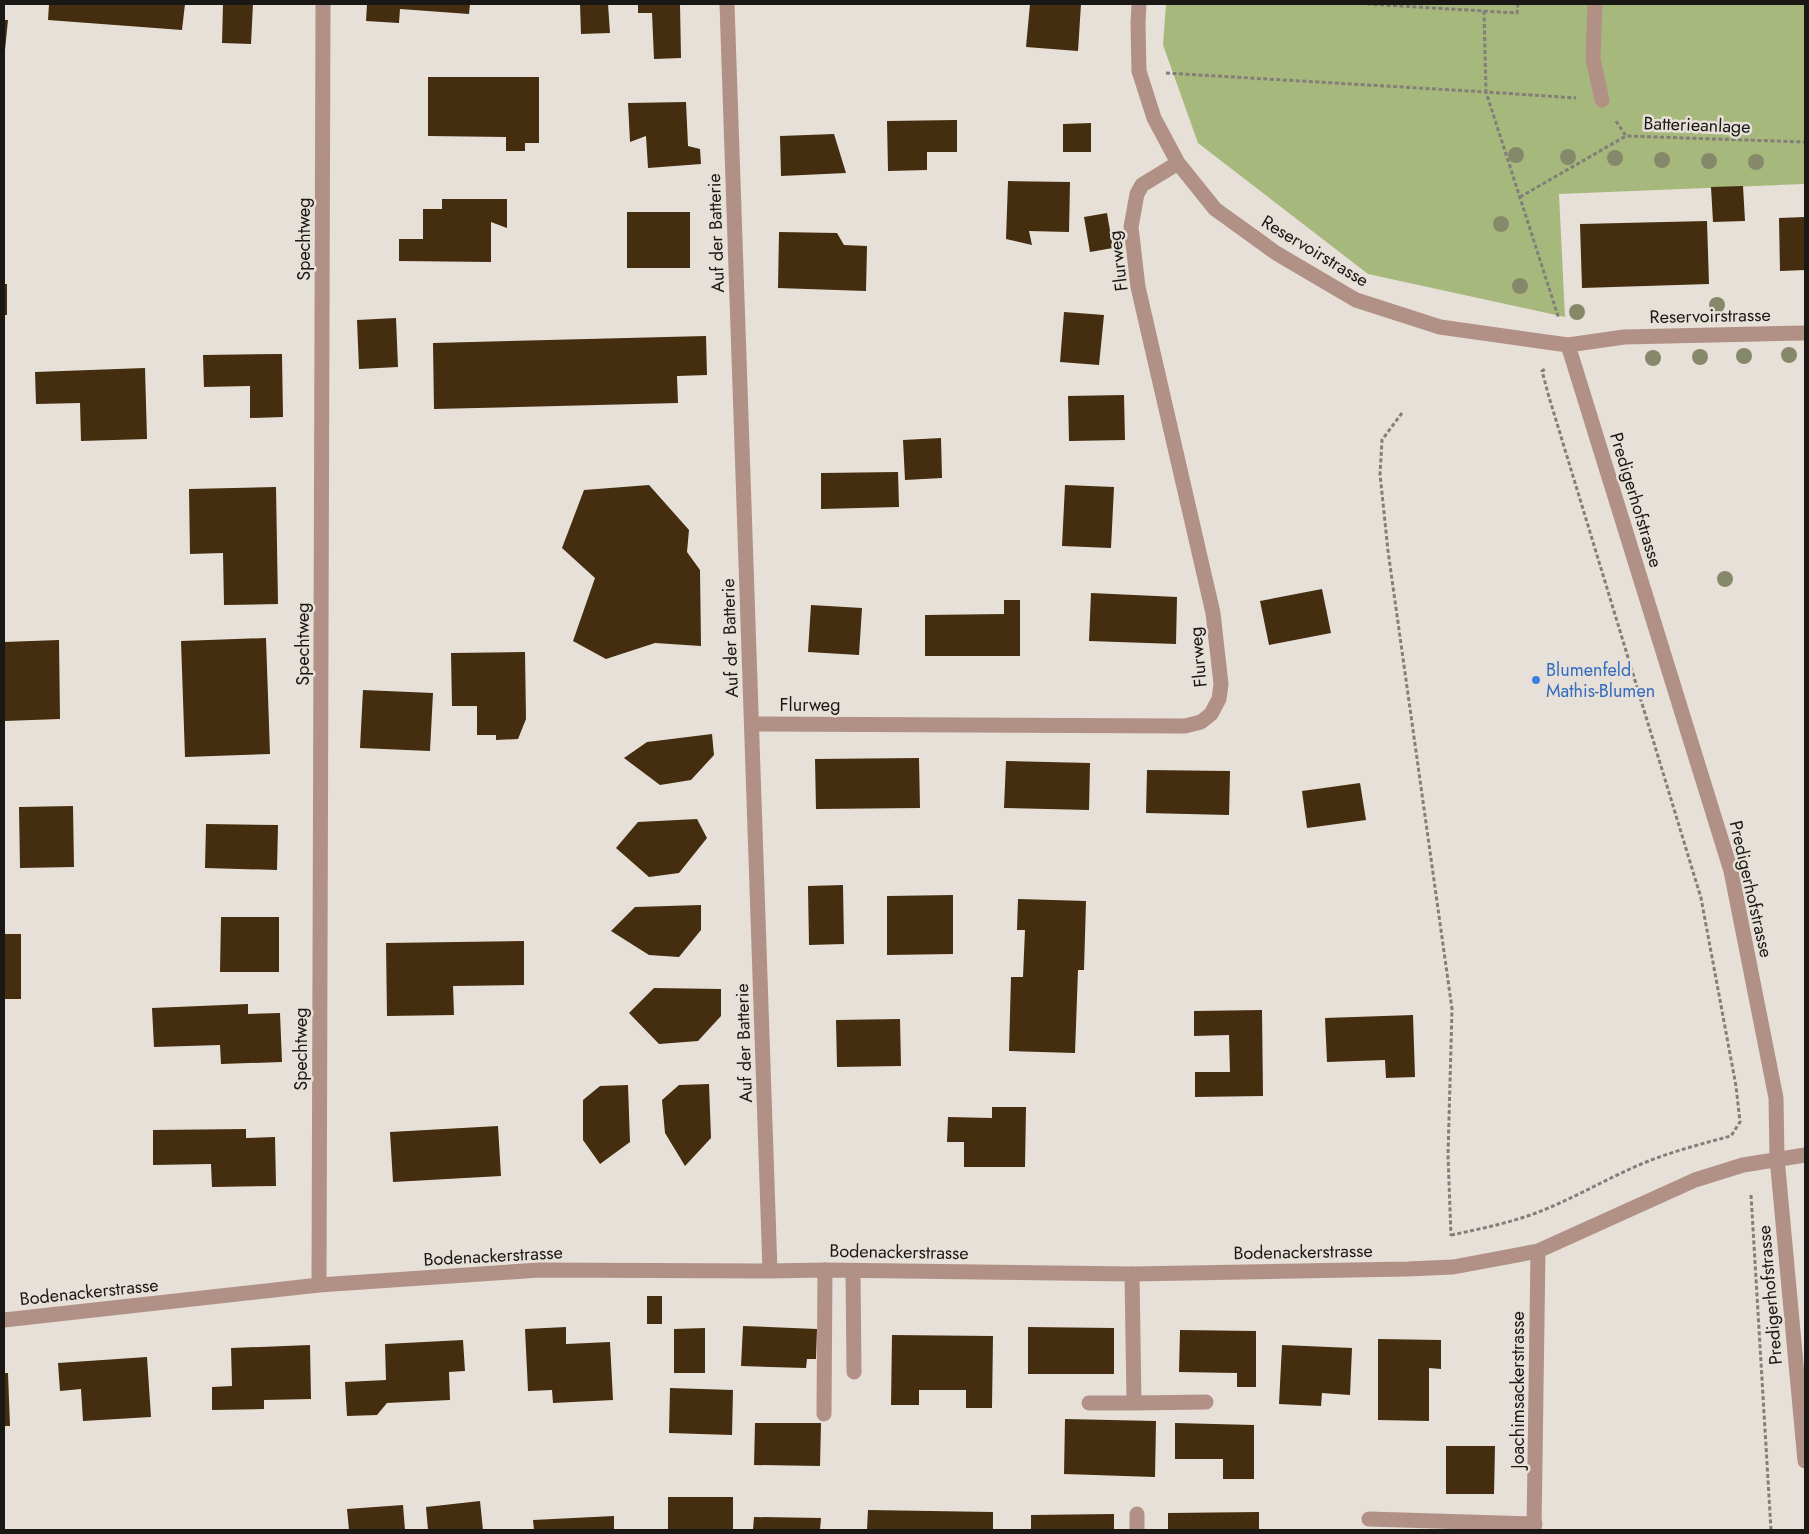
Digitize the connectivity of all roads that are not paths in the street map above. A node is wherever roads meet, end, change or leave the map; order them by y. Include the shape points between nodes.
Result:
1 (323, 4) edge
2 (727, 4) edge
3 (1139, 4) edge
4 (1595, 4) edge
5 (1602, 100) road end
6 (1178, 163) junction
7 (1805, 333) edge
8 (1568, 345) junction
9 (752, 724) junction
10 (1805, 1155) edge
11 (1777, 1158) junction
12 (1538, 1250) junction
13 (825, 1270) junction
14 (770, 1271) junction
15 (853, 1271) junction
16 (1132, 1274) junction
17 (320, 1285) junction
18 (4, 1320) edge
19 (854, 1372) dead end
20 (1206, 1402) dead end
21 (1089, 1403) dead end
22 (1134, 1403) junction
23 (824, 1414) dead end
24 (1805, 1460) edge
25 (1138, 1514) dead end
26 (1369, 1519) dead end
27 (1535, 1527) edge
28 (1137, 1530) edge

1 - 17 street, Spechtweg
2 - 9 street, Auf der Batterie
3 - 6 street, Reservoirstrasse via 1139,72 1154,118
4 - 5 street via 1593,59
6 - 8 street, Reservoirstrasse via 1215,210 1276,253 1356,300 1440,327
6 - 9 street, Flurweg via 1142,185 1130,227 1138,287 1213,613 1221,684 1220,698 1211,714 1201,722 1185,726
7 - 8 street, Reservoirstrasse via 1624,337
8 - 11 street, Predigerhofstrasse via 1731,871 1776,1098
9 - 14 street, Auf der Batterie
10 - 11 street, Bodenackerstrasse
11 - 12 street, Bodenackerstrasse via 1694,1180
11 - 24 street, Predigerhofstrasse
12 - 16 street, Bodenackerstrasse via 1453,1267
12 - 27 street, Joachimsackerstrasse
13 - 14 street, Bodenackerstrasse
13 - 15 street, Bodenackerstrasse
13 - 23 street
14 - 17 street, Bodenackerstrasse via 539,1270
15 - 16 street, Bodenackerstrasse
15 - 19 street
16 - 22 street
17 - 18 street, Bodenackerstrasse
20 - 22 street
21 - 22 street
25 - 28 street
26 - 27 street

